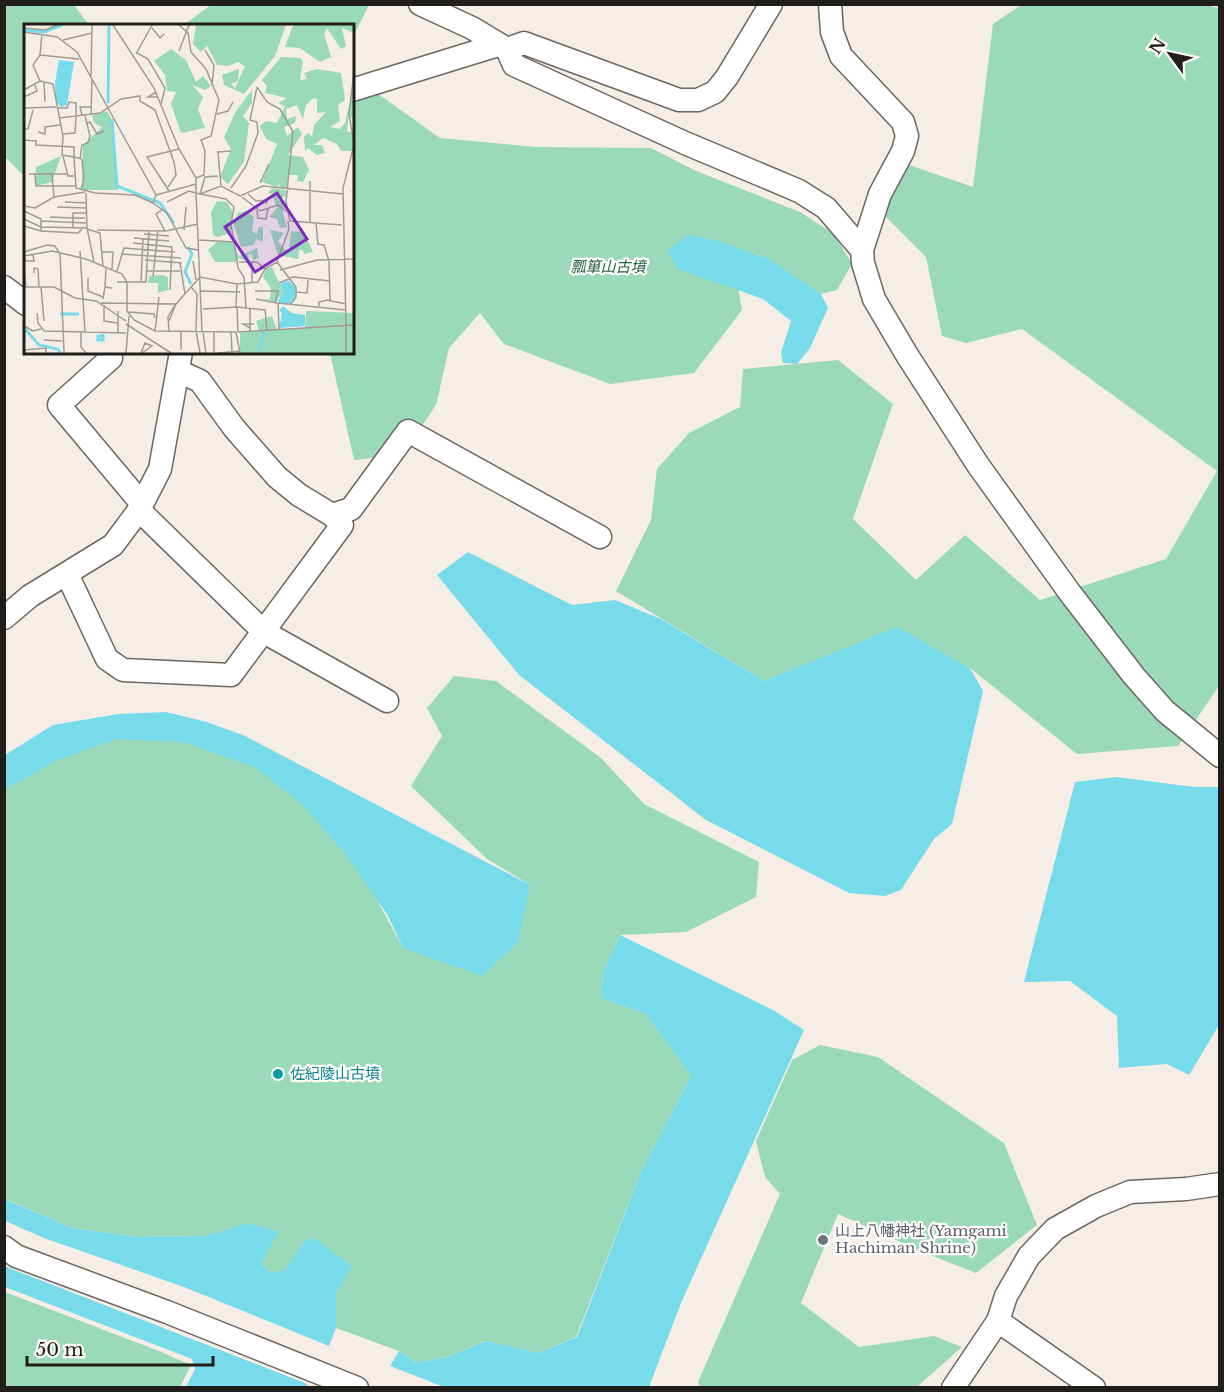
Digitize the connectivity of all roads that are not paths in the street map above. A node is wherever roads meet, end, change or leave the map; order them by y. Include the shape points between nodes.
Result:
1 (420, 4) edge
2 (771, 4) edge
3 (830, 4) edge
4 (502, 47) junction
5 (354, 89) edge
6 (862, 250) junction
7 (4, 287) edge
8 (24, 302) edge
9 (111, 358) dead end
10 (179, 362) edge
11 (140, 507) junction
12 (332, 515) junction
13 (600, 537) dead end
14 (67, 574) junction
15 (4, 618) edge
16 (264, 632) junction
17 (387, 701) dead end
18 (1220, 756) edge
19 (1220, 1184) edge
20 (4, 1247) edge
21 (998, 1322) junction
22 (357, 1388) edge
23 (953, 1388) edge
24 (1094, 1388) edge

1 - 4 street
2 - 4 street via 722,85 698,100 679,100 524,43
3 - 6 street via 832,32 841,56 903,122 907,136 880,194
4 - 5 street
4 - 6 street via 514,65 799,191 826,208
6 - 18 street via 874,299 978,465 1134,676 1165,711
7 - 8 street
9 - 11 street via 59,405
10 - 11 street via 160,469
10 - 12 street via 200,381 277,477
11 - 14 street via 113,545
11 - 16 street
12 - 13 street via 351,509 408,431
12 - 16 street via 342,525
14 - 15 street via 30,596
14 - 16 street via 107,659 123,670 231,675
16 - 17 street
19 - 21 street via 1130,1192 1055,1229 1029,1256 1006,1296
20 - 22 street via 16,1256
21 - 23 street
21 - 24 street

